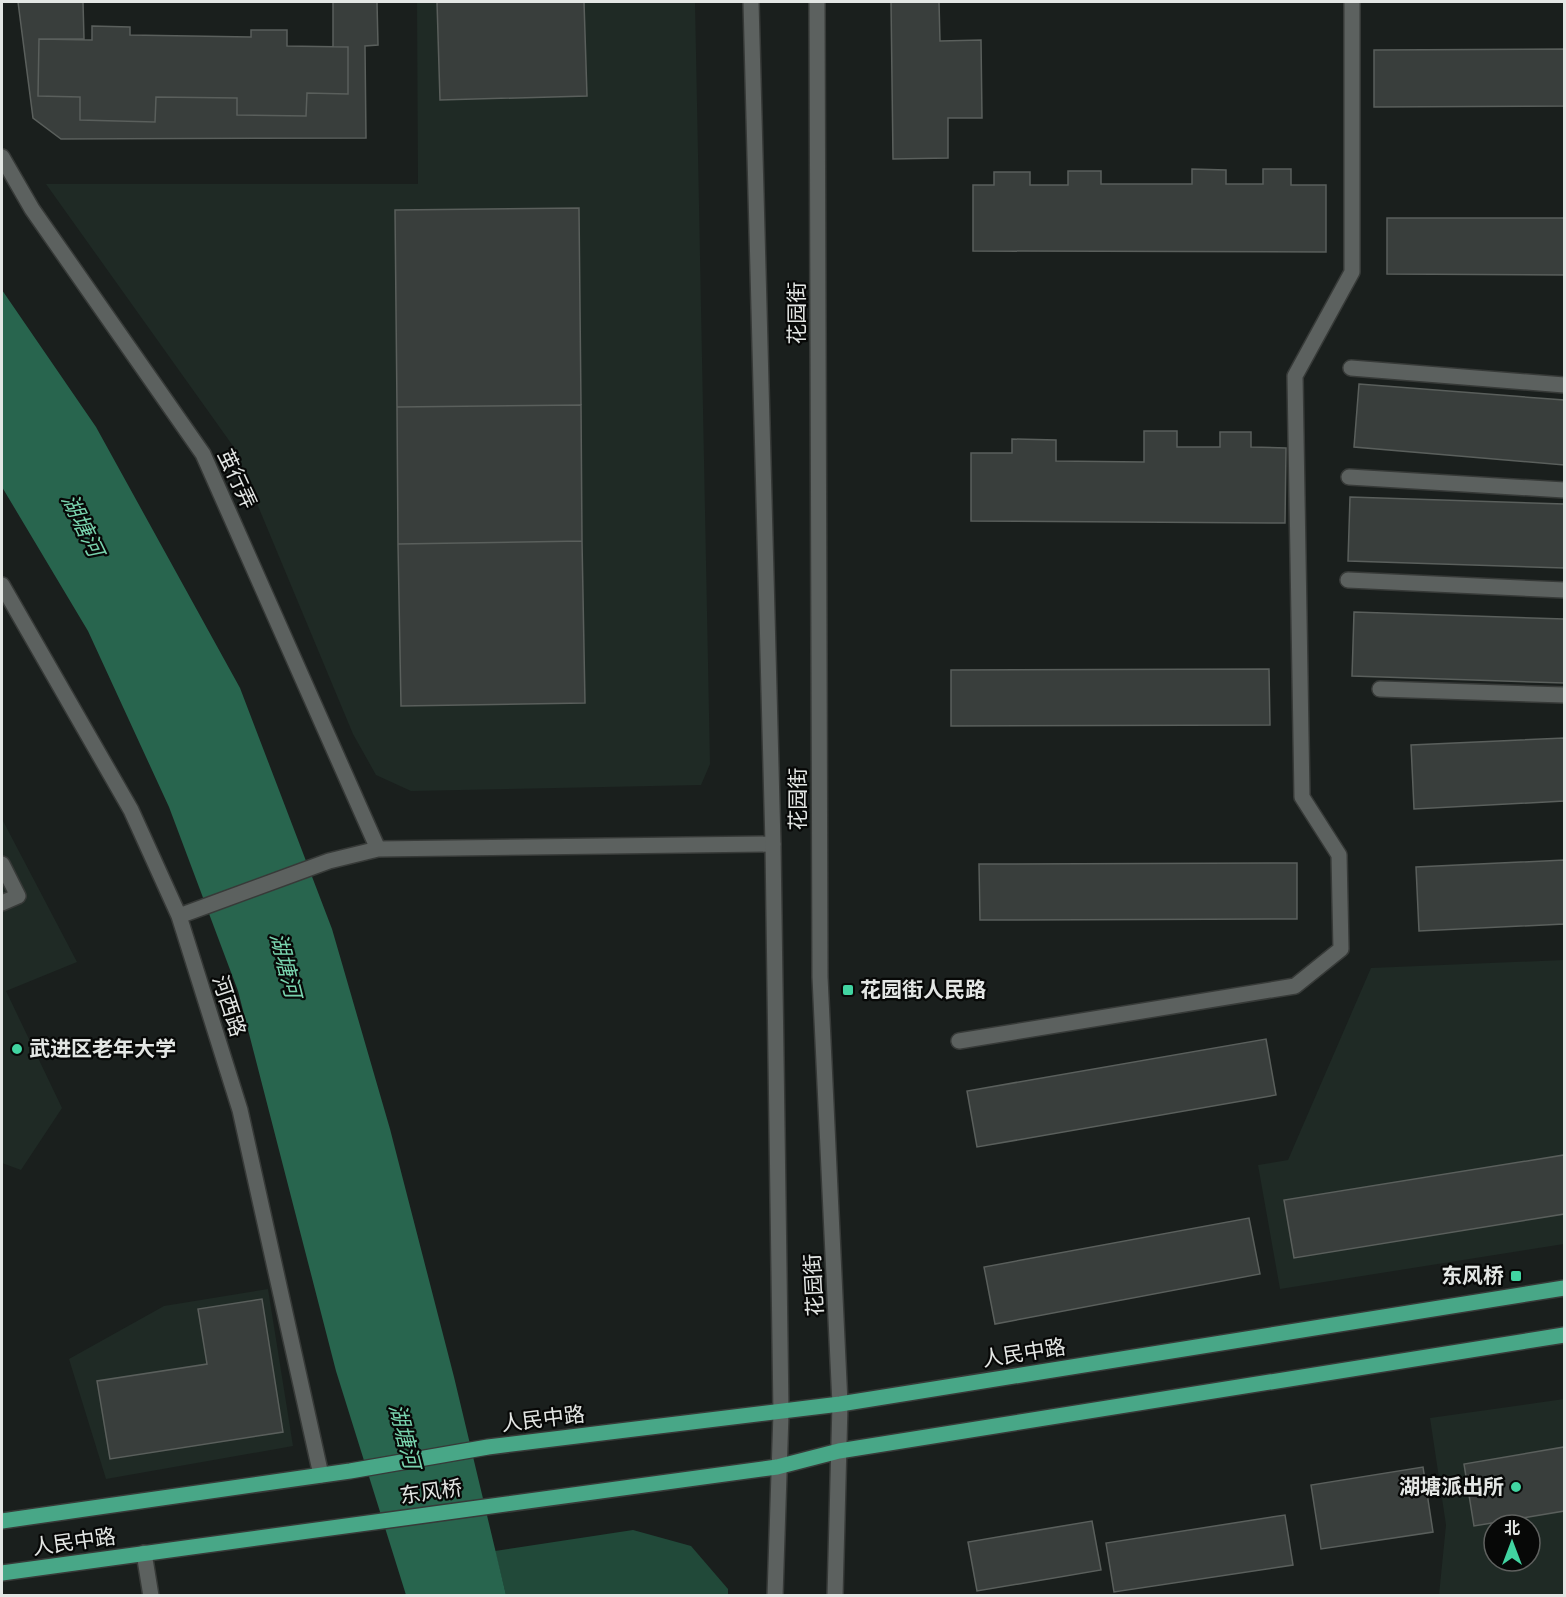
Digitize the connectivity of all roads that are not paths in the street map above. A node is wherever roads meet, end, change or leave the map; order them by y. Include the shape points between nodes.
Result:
1 (751, 2) edge
2 (816, 2) edge
3 (1352, 2) edge
4 (2, 157) edge
5 (1351, 368) dead end
6 (1564, 385) edge
7 (1349, 477) dead end
8 (1564, 490) edge
9 (1348, 580) dead end
10 (2, 585) edge
11 (1564, 590) edge
12 (1380, 689) dead end
13 (1564, 695) edge
14 (773, 844) junction
15 (378, 849) junction
16 (2, 864) edge
17 (2, 903) edge
18 (179, 916) junction
19 (959, 1041) dead end
20 (1564, 1288) edge
21 (1564, 1335) edge
22 (840, 1404) junction
23 (781, 1413) junction
24 (488, 1447) joint
25 (839, 1451) junction
26 (777, 1467) junction
27 (350, 1471) joint
28 (321, 1475) junction
29 (2, 1521) edge
30 (366, 1523) joint
31 (144, 1553) junction
32 (2, 1573) edge
33 (151, 1596) edge
34 (775, 1596) edge
35 (835, 1596) edge

1 - 14 main road, 花园街
2 - 22 main road, 花园街 via 820,977
3 - 19 main road via 1352,272 1295,376 1302,797 1339,855 1341,949 1295,986
4 - 15 main road, 茧行弄 via 32,209 204,454
5 - 6 main road
7 - 8 main road
9 - 11 main road
10 - 18 main road, 河西路 via 131,810
12 - 13 main road
14 - 15 main road
14 - 23 main road, 花园街
15 - 18 main road via 329,861
16 - 17 main road via 18,896
18 - 28 main road, 河西路 via 240,1110
20 - 22 main road, 人民中路
21 - 25 main road
22 - 23 main road, 人民中路
22 - 25 main road, 花园街
23 - 24 main road, 人民中路
23 - 26 main road, 花园街
24 - 27 main road, 东风桥
25 - 26 main road
25 - 35 main road, 花园街
26 - 30 main road, 东风桥
26 - 34 main road, 花园街
27 - 28 main road, 人民中路
28 - 29 main road, 人民中路
30 - 31 main road, 人民中路
31 - 32 main road, 人民中路
31 - 33 main road

